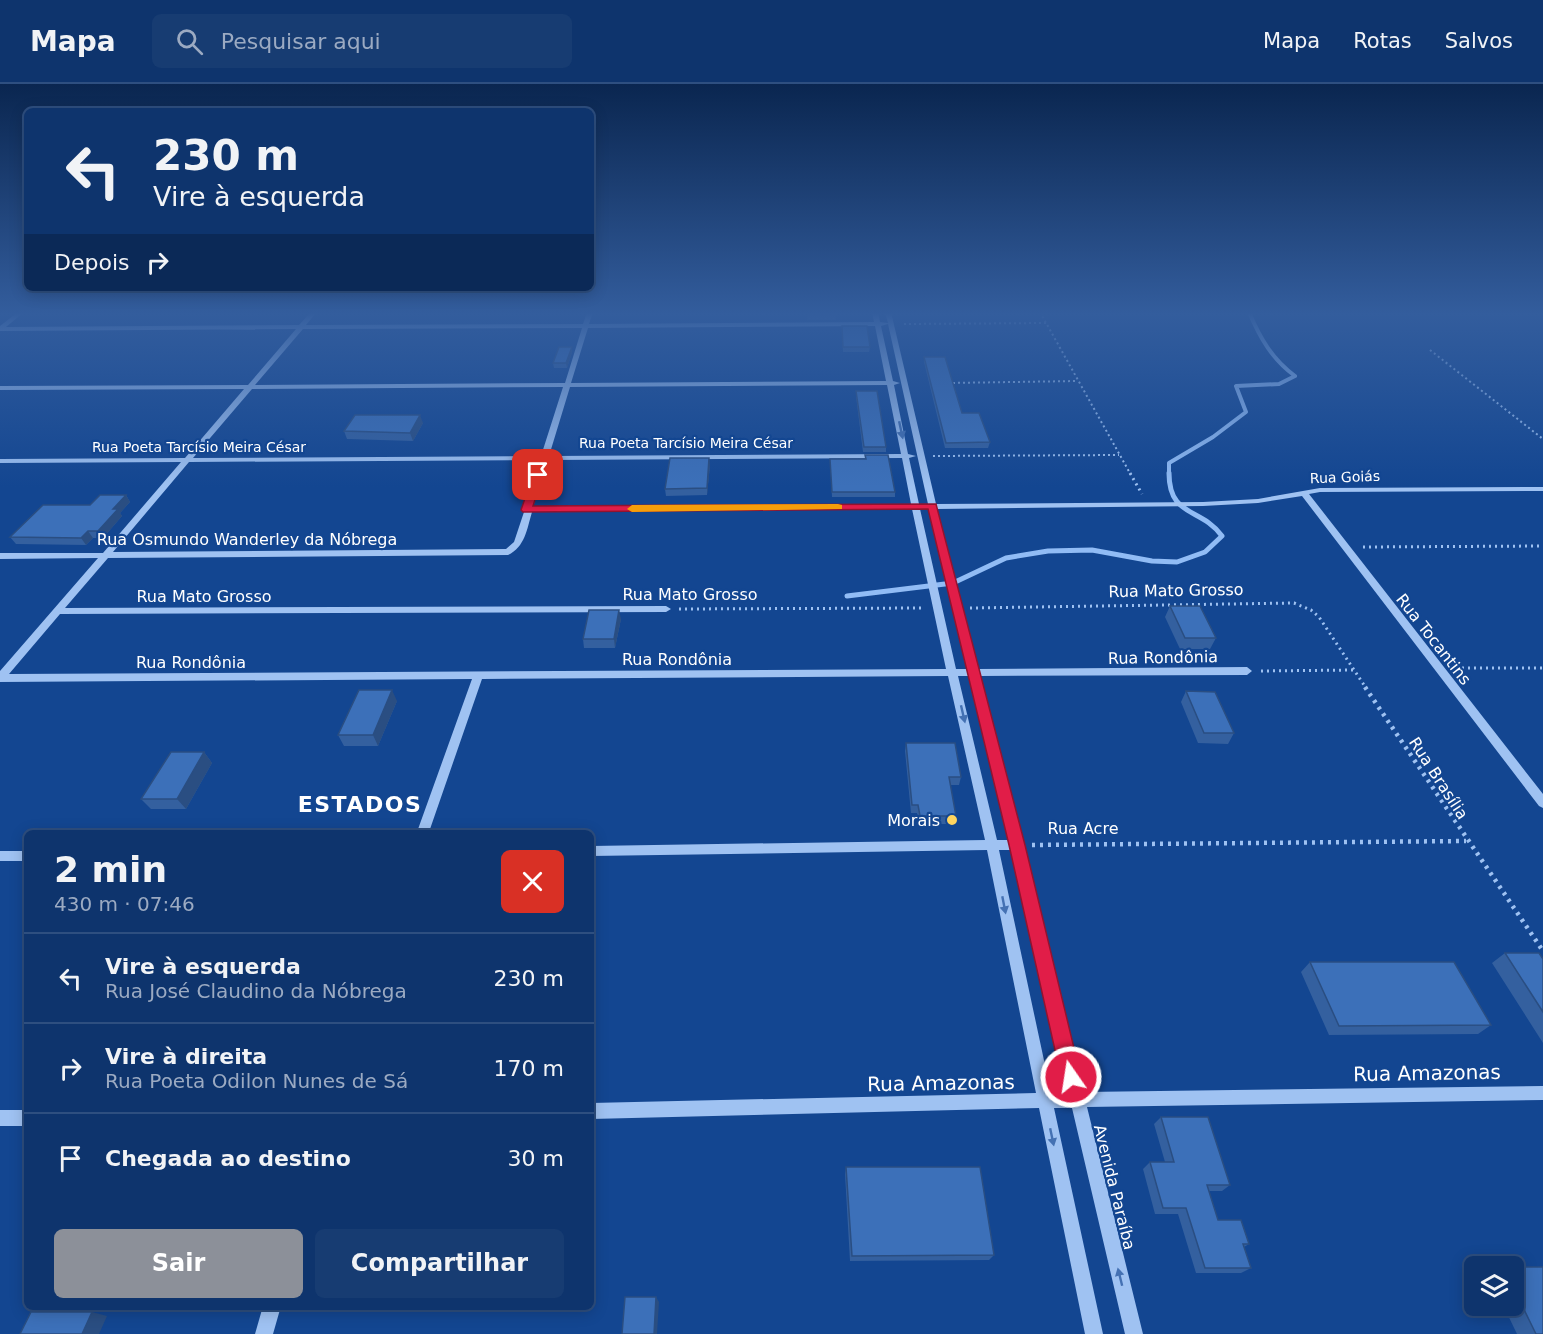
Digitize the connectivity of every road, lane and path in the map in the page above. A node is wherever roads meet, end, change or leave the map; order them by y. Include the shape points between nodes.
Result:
1 (264, 370) edge
2 (571, 370) edge
3 (888, 370) edge
4 (902, 370) edge
5 (1072, 370) edge
6 (1456, 370) edge
7 (1078, 381) junction
8 (891, 383) junction
9 (905, 383) junction
10 (939, 383) edge
11 (566, 384) junction
12 (250, 387) junction
13 (0, 388) edge
14 (1543, 439) edge
15 (1119, 454) junction
16 (907, 456) junction
17 (920, 456) junction
18 (543, 457) junction
19 (0, 461) edge
20 (185, 461) junction
21 (1543, 489) edge
22 (1303, 492) junction
23 (1149, 505) junction
24 (916, 506) junction
25 (932, 506) junction
26 (526, 510) junction
27 (1543, 546) edge
28 (1344, 547) junction
29 (107, 555) junction
30 (0, 556) edge
31 (936, 602) junction
32 (957, 608) junction
33 (666, 609) joint
34 (57, 611) junction
35 (1319, 617) joint
36 (1437, 668) junction
37 (1543, 668) edge
38 (1353, 670) junction
39 (1247, 671) joint
40 (954, 674) junction
41 (477, 675) junction
42 (975, 675) junction
43 (0, 678) edge
44 (1543, 804) edge
45 (424, 830) edge
46 (1467, 841) junction
47 (1017, 845) junction
48 (992, 846) junction
49 (594, 851) edge
50 (0, 856) edge
51 (24, 856) edge
52 (1543, 951) edge
53 (1543, 1093) edge
54 (1076, 1100) junction
55 (1044, 1102) junction
56 (594, 1111) edge
57 (0, 1118) edge
58 (24, 1118) edge
59 (271, 1310) edge
60 (264, 1334) edge
61 (1095, 1334) edge
62 (1134, 1334) edge

1 - 12 street
2 - 11 street
3 - 8 street
4 - 9 street, Avenida Paraíba
5 - 7 path
6 - 14 path
7 - 10 path
7 - 15 path
8 - 9 street
8 - 11 street
8 -> 16 street
9 - 17 street, Avenida Paraíba
11 - 12 street
11 - 18 street
12 - 13 street
12 - 20 street
15 - 17 path
15 - 23 path
16 - 17 street, Rua Poeta Tarcísio Meira César
16 - 18 street, Rua Poeta Tarcísio Meira César
16 - 24 street
17 - 25 street, Avenida Paraíba
18 - 20 street, Rua Poeta Tarcísio Meira César
18 - 26 street
19 - 20 street, Rua Poeta Tarcísio Meira César
20 - 29 street
21 - 22 street, Rua Goiás
22 - 23 street, Rua Goiás via 1229,504
22 - 28 street, Rua Tocantins
23 - 25 street, Rua Goiás
24 - 25 street, Rua Goiás
24 - 26 street, Rua Goiás
24 - 31 street
25 - 32 street, Avenida Paraíba
26 - 29 street, Rua Osmundo Wanderley da Nóbrega via 516,546 508,552
27 - 28 path
28 - 36 street, Rua Tocantins
29 - 30 street, Rua Osmundo Wanderley da Nóbrega
29 - 34 street
31 - 33 path, Rua Mato Grosso
31 - 40 street
32 - 35 path, Rua Mato Grosso via 1294,603
32 - 42 street, Avenida Paraíba
33 - 34 street, Rua Mato Grosso
34 - 43 street
35 - 38 path, Rua Brasília
36 - 37 path
36 - 44 street, Rua Tocantins
38 - 39 path
38 - 46 path, Rua Brasília
39 - 42 street, Rua Rondônia
40 - 41 street, Rua Rondônia
40 - 42 street, Rua Rondônia
40 -> 48 street
41 - 43 street, Rua Rondônia
41 - 45 street
42 - 47 street, Avenida Paraíba
46 - 47 path, Rua Acre
46 - 52 path, Rua Brasília
47 - 48 street
47 - 54 street, Avenida Paraíba
48 - 49 street
48 -> 55 street
50 - 51 street
53 - 54 street, Rua Amazonas
54 - 55 street, Rua Amazonas
62 -> 54 street, Avenida Paraíba
55 - 56 street, Rua Amazonas
55 -> 61 street
57 - 58 street
59 - 60 street

